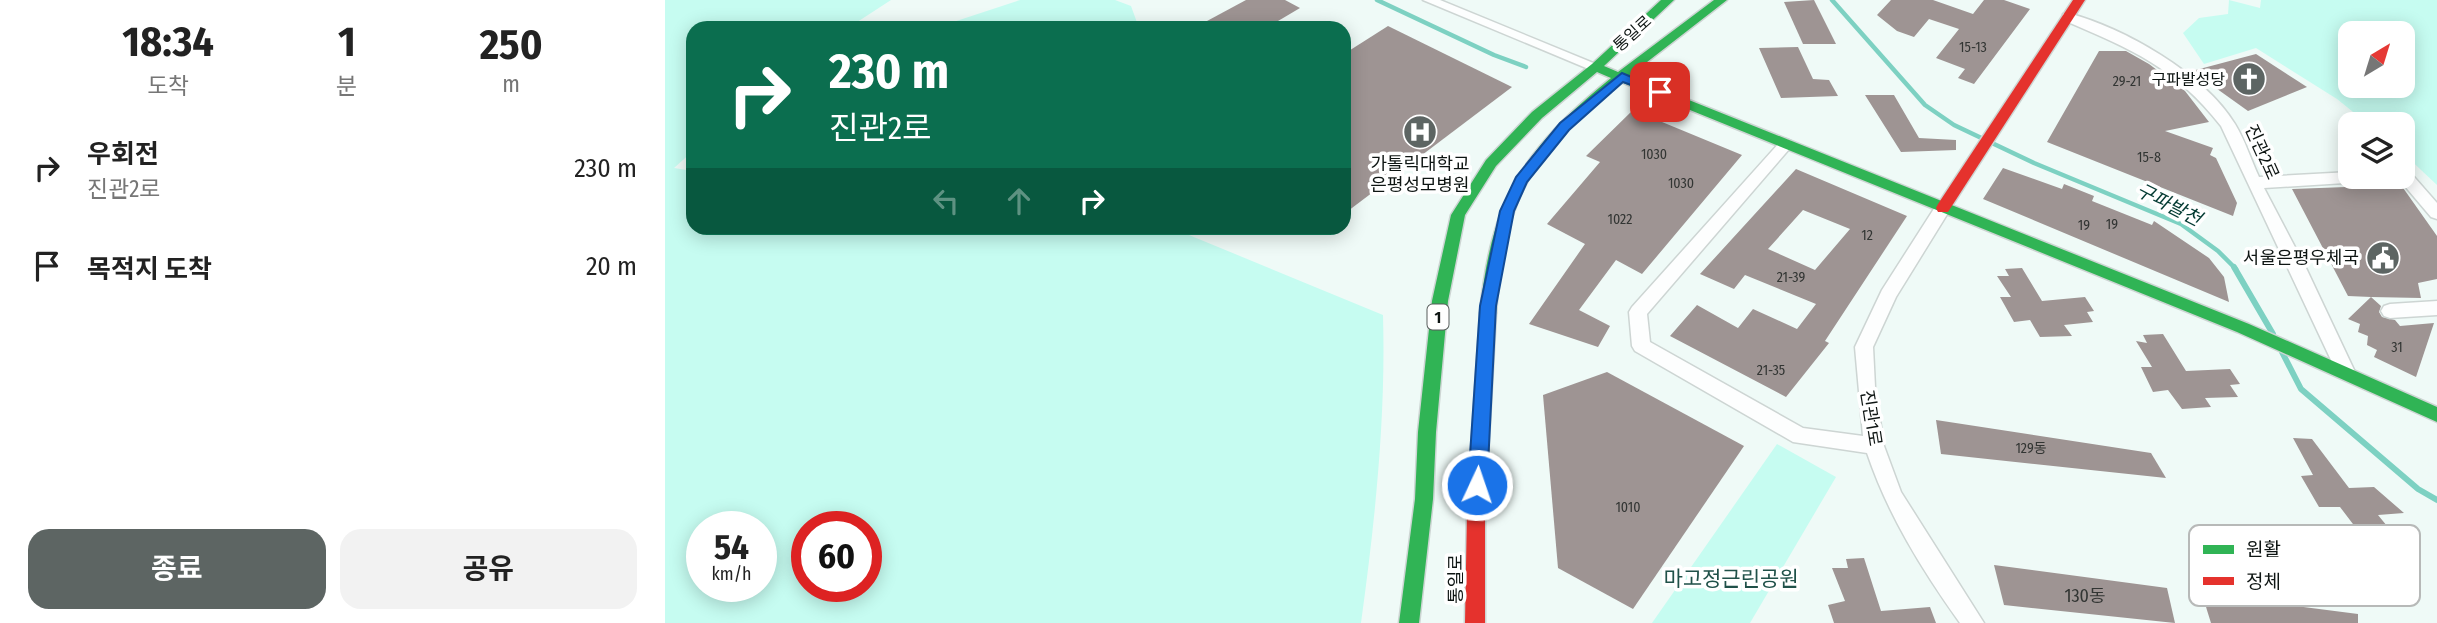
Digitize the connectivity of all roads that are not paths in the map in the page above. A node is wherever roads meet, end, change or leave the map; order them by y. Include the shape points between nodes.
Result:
1 (1429, 0) edge
2 (1668, 0) edge
3 (1721, 0) edge
4 (2079, 0) edge
5 (2068, 17) junction
6 (1596, 67) junction
7 (1622, 76) junction
8 (1786, 144) junction
9 (2338, 178) edge
10 (2254, 183) junction
11 (2415, 188) edge
12 (1943, 208) junction
13 (2437, 214) edge
14 (2437, 309) edge
15 (2389, 311) dead end
16 (2346, 372) junction
17 (2437, 415) edge
18 (1874, 446) junction
19 (1409, 623) edge
20 (1475, 623) edge
21 (1973, 623) edge

1 - 6 street
2 - 6 main road, 통일로 / 1
3 - 7 main road, 통일로
4 - 5 main road
5 - 10 street, 진관2로 via 2142,49 2178,72 2228,125
5 - 12 main road
6 - 7 main road
6 - 19 main road, 통일로 / 1 via 1537,115 1491,163 1458,215 1440,301
7 - 8 main road
7 - 20 main road, 통일로 via 1564,127 1521,180 1507,211 1488,306 1476,511
8 - 12 main road
8 - 18 street via 1638,312 1641,346 1800,436
9 - 10 street
10 - 16 street, 진관2로
11 - 13 street
12 - 16 main road
12 - 18 street, 진관1로 via 1888,295 1864,347
14 - 15 street
16 - 17 main road
18 - 21 street, 진관1로 via 1892,496

